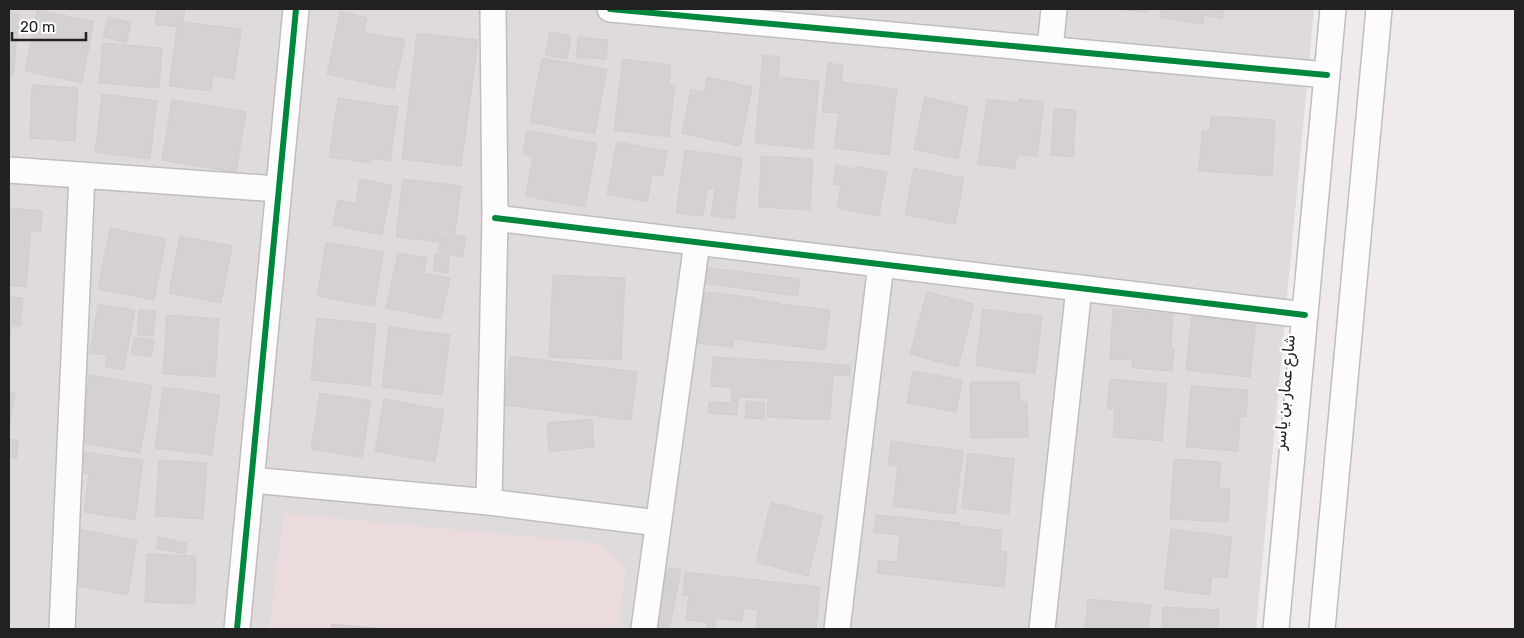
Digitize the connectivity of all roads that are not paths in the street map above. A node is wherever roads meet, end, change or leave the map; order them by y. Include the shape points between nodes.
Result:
1 (296, 9) edge
2 (493, 9) edge
3 (610, 9) edge
4 (1054, 9) edge
5 (1333, 9) edge
6 (1379, 9) edge
7 (1050, 50) junction
8 (1327, 75) junction
9 (9, 170) edge
10 (82, 175) junction
11 (278, 189) junction
12 (496, 218) junction
13 (697, 242) junction
14 (881, 264) junction
15 (1079, 288) junction
16 (1305, 315) junction
17 (251, 480) junction
18 (489, 502) junction
19 (658, 523) junction
20 (62, 629) edge
21 (237, 629) edge
22 (644, 629) edge
23 (837, 629) edge
24 (1042, 629) edge
25 (1276, 629) edge
26 (1322, 629) edge

1 - 11 street
2 - 12 street
3 - 7 street
4 - 7 street
5 - 8 street, شارع عمار بن ياسر
6 - 26 street
7 - 8 street
8 - 16 street, شارع عمار بن ياسر
9 - 10 street
10 - 11 street
10 - 20 street
11 - 17 street
12 - 13 street
12 - 18 street
13 - 14 street
13 - 19 street
14 - 15 street
14 - 23 street
15 - 16 street
15 - 24 street
16 - 25 street, شارع عمار بن ياسر
17 - 18 street
17 - 21 street
18 - 19 street
19 - 22 street

